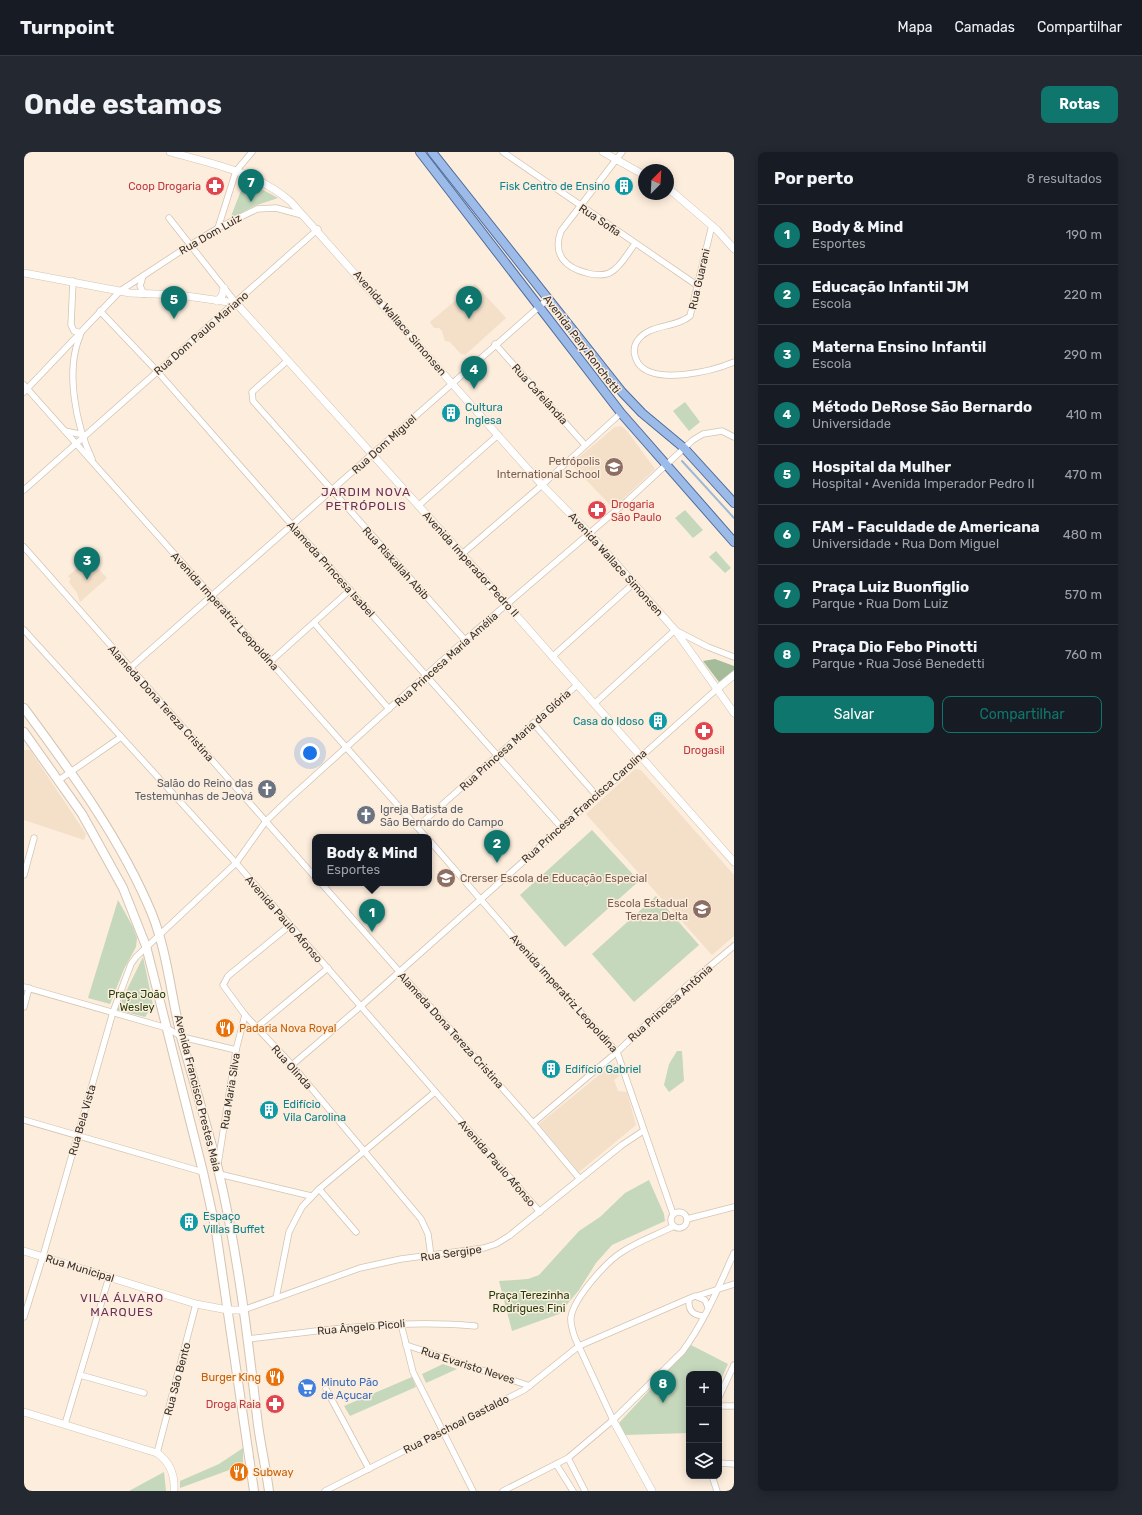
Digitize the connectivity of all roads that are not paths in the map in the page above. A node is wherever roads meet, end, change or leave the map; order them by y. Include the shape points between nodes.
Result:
1 (170, 152) edge
2 (252, 152) edge
3 (420, 152) edge
4 (432, 152) edge
5 (503, 152) edge
6 (603, 152) edge
7 (622, 152) edge
8 (616, 160) junction
9 (236, 171) junction
10 (638, 172) edge
11 (674, 193) edge
12 (581, 207) junction
13 (305, 216) junction
14 (169, 218) dead end
15 (712, 225) junction
16 (218, 228) junction
17 (318, 229) junction
18 (635, 244) junction
19 (190, 245) junction
20 (734, 249) edge
21 (24, 273) edge
22 (143, 276) junction
23 (73, 281) junction
24 (698, 286) junction
25 (224, 288) junction
26 (120, 291) junction
27 (144, 294) junction
28 (548, 299) junction
29 (217, 301) junction
30 (236, 303) junction
31 (539, 306) junction
32 (100, 311) junction
33 (81, 333) junction
34 (496, 344) junction
35 (287, 360) junction
36 (734, 362) edge
37 (157, 371) junction
38 (452, 382) junction
39 (25, 388) edge
40 (621, 413) junction
41 (65, 431) junction
42 (84, 435) junction
43 (498, 435) junction
44 (734, 437) edge
45 (75, 443) junction
46 (585, 445) junction
47 (684, 448) junction
48 (372, 454) junction
49 (94, 466) junction
50 (666, 466) junction
51 (542, 485) junction
52 (24, 490) edge
53 (331, 490) junction
54 (734, 503) edge
55 (418, 506) junction
56 (292, 526) junction
57 (589, 533) junction
58 (734, 542) edge
59 (24, 547) edge
60 (462, 554) junction
61 (634, 583) junction
62 (350, 590) junction
63 (212, 596) junction
64 (507, 605) junction
65 (314, 623) junction
66 (24, 630) edge
67 (675, 630) junction
68 (465, 640) junction
69 (552, 657) junction
70 (734, 658) edge
71 (270, 662) junction
72 (130, 668) junction
73 (734, 675) edge
74 (427, 676) junction
75 (576, 685) junction
76 (718, 688) junction
77 (594, 704) junction
78 (24, 708) edge
79 (390, 709) junction
80 (734, 713) edge
81 (533, 723) junction
82 (24, 732) edge
83 (121, 737) junction
84 (346, 747) junction
85 (496, 755) junction
86 (641, 755) junction
87 (71, 772) junction
88 (59, 780) junction
89 (596, 795) junction
90 (266, 821) junction
91 (417, 827) junction
92 (561, 827) junction
93 (423, 834) edge
94 (34, 838) dead end
95 (432, 843) edge
96 (734, 862) edge
97 (236, 863) junction
98 (312, 873) edge
99 (24, 875) edge
100 (324, 886) edge
101 (481, 899) junction
102 (289, 926) junction
103 (159, 934) junction
104 (146, 946) junction
105 (734, 946) edge
106 (328, 968) junction
107 (399, 972) junction
108 (27, 988) edge
109 (361, 1006) junction
110 (24, 1007) edge
111 (113, 1012) junction
112 (245, 1015) junction
113 (257, 1027) junction
114 (167, 1028) junction
115 (182, 1037) junction
116 (236, 1050) junction
117 (618, 1052) junction
118 (292, 1065) junction
119 (435, 1092) junction
120 (24, 1120) edge
121 (533, 1123) junction
122 (643, 1131) junction
123 (78, 1136) junction
124 (366, 1151) junction
125 (218, 1171) junction
126 (203, 1172) junction
127 (579, 1178) junction
128 (320, 1189) junction
129 (311, 1196) junction
130 (734, 1207) edge
131 (540, 1212) junction
132 (673, 1214) junction
133 (687, 1219) junction
134 (674, 1226) junction
135 (356, 1232) dead end
136 (24, 1251) edge
137 (734, 1252) edge
138 (43, 1256) junction
139 (430, 1256) junction
140 (729, 1264) junction
141 (734, 1268) edge
142 (109, 1277) junction
143 (734, 1284) edge
144 (716, 1291) junction
145 (695, 1296) junction
146 (276, 1298) junction
147 (689, 1299) junction
148 (196, 1304) junction
149 (708, 1307) junction
150 (228, 1310) junction
151 (243, 1310) junction
152 (703, 1316) junction
153 (24, 1317) edge
154 (401, 1324) junction
155 (475, 1326) dead end
156 (248, 1338) junction
157 (406, 1345) junction
158 (579, 1346) junction
159 (734, 1365) edge
160 (80, 1375) junction
161 (530, 1386) junction
162 (326, 1389) dead end
163 (722, 1391) edge
164 (144, 1393) dead end
165 (722, 1406) edge
166 (734, 1406) edge
167 (24, 1412) edge
168 (613, 1420) junction
169 (65, 1424) junction
170 (444, 1430) junction
171 (157, 1453) junction
172 (568, 1458) junction
173 (722, 1463) edge
174 (556, 1464) junction
175 (734, 1464) edge
176 (369, 1469) junction
177 (713, 1479) edge
178 (174, 1491) edge
179 (254, 1491) edge
180 (269, 1491) edge
181 (325, 1491) edge
182 (474, 1491) edge
183 (503, 1491) edge
184 (573, 1491) edge
185 (585, 1491) edge
186 (652, 1491) edge
187 (717, 1491) edge

1 - 9 street, Avenida Wallace Simonsen
2 - 9 street
3 - 31 main road, Avenida Pery Ronchetti
4 - 28 main road, Avenida Pery Ronchetti
5 - 12 street, Rua Sofia
6 - 8 street
7 - 8 street
8 - 10 street
8 - 12 street
9 - 13 street, Avenida Wallace Simonsen via 259,179 278,190
9 - 16 street
11 - 15 street
12 - 18 street, Rua Sofia
12 - 18 street via 559,237 561,256 568,266 591,274 607,275 617,267
13 - 16 street, Rua Dom Luiz via 276,208 261,208
13 - 17 street, Avenida Wallace Simonsen
14 - 19 street
15 - 20 street
15 - 24 street, Rua Guarani
16 - 19 street, Rua Dom Luiz
17 - 30 street, Rua Dom Paulo Mariano
17 - 38 street, Avenida Wallace Simonsen
18 - 24 street, Rua Sofia
19 - 22 street, Rua Dom Luiz
19 - 25 street
21 - 23 street
22 - 26 street, Rua Dom Luiz
22 - 27 street via 140,286
23 - 26 street
23 - 33 street via 71,326 74,331
24 - 36 street, Rua Guarani via 690,316 649,331 641,337 636,343 635,359 640,367 648,372 674,375 691,374
25 - 29 street via 222,296
25 - 30 street
26 - 27 street
26 - 32 street, Rua Dom Luiz
27 - 29 street via 179,295
28 - 31 street, Rua Dom Miguel
28 - 47 main road, Avenida Pery Ronchetti via 622,392 642,413
29 - 30 street
30 - 35 street, Avenida Imperador Pedro II
30 - 37 street, Rua Dom Paulo Mariano
31 - 34 street, Rua Dom Miguel
31 - 40 main road, Avenida Pery Ronchetti
32 - 33 street, Rua Dom Luiz
32 - 37 street, Alameda Princesa Isabel
33 - 39 street, Rua Dom Luiz
33 - 42 street via 74,361 74,395
34 - 38 street, Rua Dom Miguel
34 - 46 street, Rua Cafelândia
35 - 48 street, Avenida Imperador Pedro II
35 - 53 street, Rua Riskallah Abib via 252,392 253,401
37 - 42 street, Rua Dom Paulo Mariano
37 - 56 street, Alameda Princesa Isabel
38 - 43 street, Avenida Wallace Simonsen
38 - 48 street, Rua Dom Miguel
39 - 41 street, Avenida Imperatriz Leopoldina
40 - 46 street
40 - 50 main road, Avenida Pery Ronchetti
41 - 42 street
41 - 45 street, Avenida Imperatriz Leopoldina
42 - 45 street, Rua Dom Paulo Mariano
42 - 49 street
43 - 51 street, Avenida Wallace Simonsen
43 - 55 street
44 - 47 street, Rua Princesa Maria Amélia via 722,431 703,434
45 - 49 street, Avenida Imperatriz Leopoldina
45 - 52 street, Rua Dom Paulo Mariano
46 - 51 street
47 - 50 street, Rua Princesa Maria Amélia
47 - 54 main road, Avenida Pery Ronchetti
48 - 53 street, Rua Dom Miguel
48 - 55 street, Avenida Imperador Pedro II
49 - 63 street, Avenida Imperatriz Leopoldina
50 - 57 street, Rua Princesa Maria Amélia
50 - 58 main road, Avenida Pery Ronchetti
51 - 57 street, Avenida Wallace Simonsen
51 - 60 street
53 - 56 street, Rua Dom Miguel
53 - 68 street, Rua Riskallah Abib
55 - 60 street, Avenida Imperador Pedro II
56 - 62 street, Alameda Princesa Isabel
56 - 63 street, Rua Dom Miguel
57 - 61 street, Avenida Wallace Simonsen
57 - 64 street, Rua Princesa Maria Amélia
59 - 72 street, Alameda Dona Tereza Cristina
60 - 64 street, Avenida Imperador Pedro II
61 - 67 street, Avenida Wallace Simonsen
61 - 69 street
62 - 65 street
62 - 74 street, Alameda Princesa Isabel
63 - 71 street, Avenida Imperatriz Leopoldina
63 - 72 street, Rua Dom Miguel
64 - 68 street, Rua Princesa Maria Amélia
64 - 69 street, Avenida Imperador Pedro II
65 - 71 street
65 - 79 street
66 - 83 street, Avenida Paulo Afonso
67 - 70 street
67 - 76 street, Avenida Wallace Simonsen
67 - 77 street
68 - 74 street, Rua Princesa Maria Amélia
69 - 75 street, Avenida Imperador Pedro II
71 - 84 street, Avenida Imperatriz Leopoldina
72 - 90 street, Alameda Dona Tereza Cristina
73 - 76 street, Rua Princesa Francisca Carolina
74 - 79 street, Rua Princesa Maria Amélia
74 - 85 street, Alameda Princesa Isabel
75 - 77 street, Avenida Imperador Pedro II
75 - 81 street, Rua Princesa Maria da Glória
76 - 80 street, Avenida Wallace Simonsen
76 - 86 street, Rua Princesa Francisca Carolina
77 - 86 street, Avenida Imperador Pedro II
78 - 87 main road, Avenida Francisco Prestes Maia
79 - 84 street, Rua Princesa Maria Amélia
81 - 85 street, Rua Princesa Maria da Glória
81 - 89 street
82 - 88 main road, Avenida Francisco Prestes Maia
83 - 87 street
83 - 97 street, Avenida Paulo Afonso
84 - 90 street, Rua Princesa Maria Amélia
84 - 91 street, Avenida Imperatriz Leopoldina
85 - 91 street, Rua Princesa Maria da Glória
85 - 92 street, Alameda Princesa Isabel
86 - 89 street, Rua Princesa Francisca Carolina
86 - 96 street, Avenida Imperador Pedro II
87 - 88 street
87 - 103 main road, Avenida Francisco Prestes Maia via 106,825 134,875
88 - 104 main road, Avenida Francisco Prestes Maia via 82,814 123,888
89 - 92 street, Rua Princesa Francisca Carolina
90 - 97 street, Rua Princesa Maria Amélia
90 - 98 street, Alameda Dona Tereza Cristina
91 - 93 street, Avenida Imperatriz Leopoldina
92 - 101 street, Rua Princesa Francisca Carolina
94 - 99 street
95 - 101 street, Avenida Imperatriz Leopoldina
97 - 102 street, Avenida Paulo Afonso
97 - 103 street, Rua Princesa Maria Amélia
100 - 107 street, Alameda Dona Tereza Cristina
101 - 107 street, Rua Princesa Francisca Carolina
101 - 117 street, Avenida Imperatriz Leopoldina via 548,977
102 - 106 street, Avenida Paulo Afonso
102 - 112 street, Rua Olinda via 228,976 223,985
103 - 104 street, Rua Bela Vista
103 - 115 main road, Avenida Francisco Prestes Maia
104 - 111 street, Rua Bela Vista via 131,964
104 - 114 main road, Avenida Francisco Prestes Maia
105 - 117 street, Rua Princesa Antônia via 691,982
106 - 109 street, Avenida Paulo Afonso
106 - 113 street
107 - 109 street, Rua Princesa Francisca Carolina
107 - 121 street, Alameda Dona Tereza Cristina
108 - 110 street
108 - 111 street
109 - 118 street, Rua Princesa Francisca Carolina
109 - 119 street, Avenida Paulo Afonso
111 - 114 street
111 - 123 street, Rua Bela Vista
112 - 113 street, Rua Olinda
112 - 116 street, Rua Maria Silva
113 - 118 street, Rua Olinda
114 - 115 street
114 - 126 main road, Avenida Francisco Prestes Maia
115 - 116 street
115 - 125 main road, Avenida Francisco Prestes Maia
116 - 125 street, Rua Maria Silva
117 - 121 street, Rua Princesa Antônia
117 - 122 street, Avenida Imperatriz Leopoldina
118 - 124 street, Rua Olinda
119 - 124 street
119 - 131 street, Avenida Paulo Afonso
120 - 123 street
121 - 127 street, Alameda Dona Tereza Cristina
122 - 127 street, Rua Sergipe
122 - 132 street, Avenida Imperatriz Leopoldina
123 - 126 street
123 - 138 street, Rua Bela Vista
124 - 128 street
124 - 139 street, Rua Olinda via 424,1223
125 - 129 street
125 - 151 main road, Avenida Francisco Prestes Maia
126 - 150 main road, Avenida Francisco Prestes Maia via 216,1231
127 - 131 street, Rua Sergipe
128 - 129 street
128 - 135 street
129 - 146 street via 289,1232
130 - 133 street
131 - 139 street, Rua Sergipe via 496,1244
132 - 133 street via 683,1213
132 - 134 street via 671,1219
133 - 134 street via 684,1226
134 - 158 street via 622,1251 599,1272 578,1301 572,1315 572,1330
136 - 138 street, Rua Municipal
137 - 140 street
138 - 142 street, Rua Municipal
138 - 153 street, Rua Bela Vista
139 - 146 street, Rua Sergipe via 360,1268
140 - 141 street
140 - 144 street
142 - 148 street, Rua Municipal
142 - 160 street
143 - 144 street
144 - 145 street
144 - 149 street
145 - 147 street
145 - 149 street via 705,1300
146 - 151 street, Rua Sergipe
147 - 152 street via 691,1311
147 - 158 street, Rua Paschoal Gastaldo
148 - 150 street, Rua Municipal
148 - 171 street, Rua São Bento
149 - 152 street
150 - 151 street, Rua Sergipe
150 - 179 main road, Avenida Francisco Prestes Maia
151 - 156 main road, Avenida Francisco Prestes Maia
152 - 168 street via 682,1352
154 - 155 street, Rua Ângelo Picoli via 444,1323
154 - 156 street, Rua Ângelo Picoli
154 - 157 street
156 - 180 main road, Avenida Francisco Prestes Maia via 258,1427
157 - 161 street, Rua Evaristo Neves
157 - 170 street via 413,1372
158 - 161 street, Rua Paschoal Gastaldo
158 - 168 street
159 - 163 street
160 - 164 street
160 - 169 street
161 - 170 street, Rua Paschoal Gastaldo
162 - 176 street
165 - 166 street
167 - 169 street
168 - 172 street
168 - 186 street
169 - 171 street
170 - 176 street, Rua Paschoal Gastaldo
170 - 182 street
171 - 178 street via 170,1468
172 - 174 street
172 - 185 street
173 - 175 street
174 - 183 street
174 - 184 street
176 - 181 street, Rua Paschoal Gastaldo
177 - 187 street

